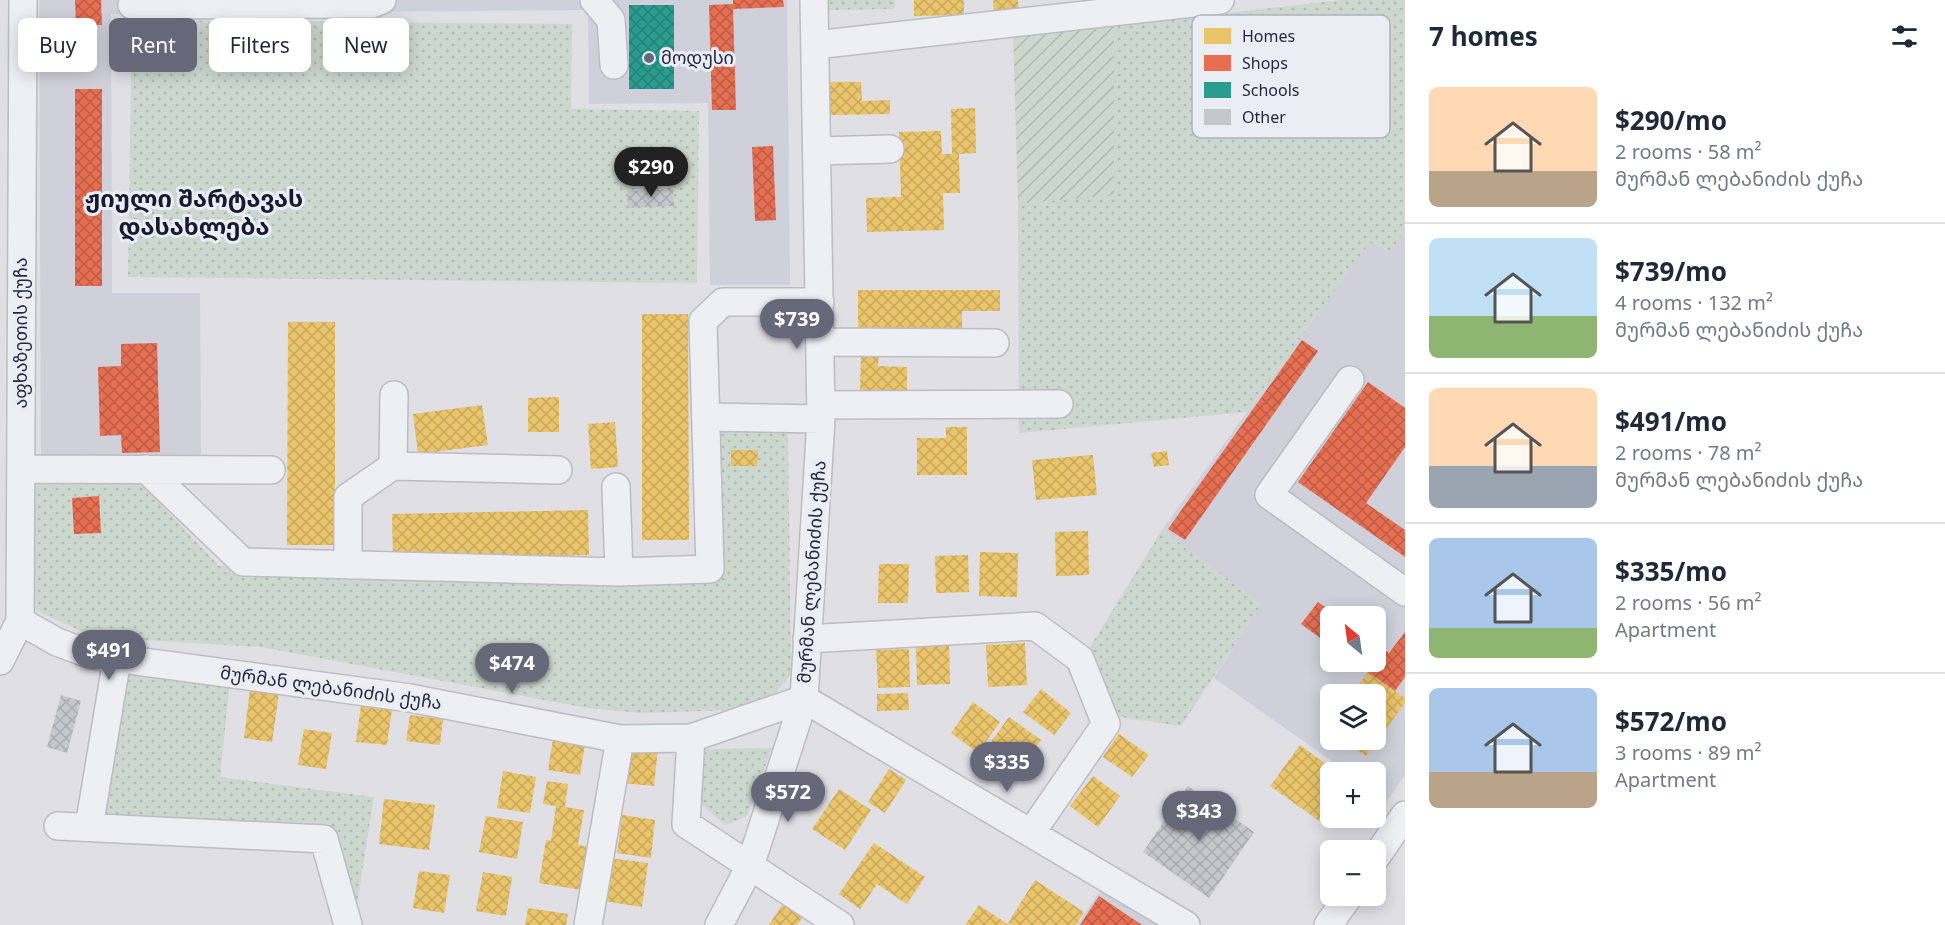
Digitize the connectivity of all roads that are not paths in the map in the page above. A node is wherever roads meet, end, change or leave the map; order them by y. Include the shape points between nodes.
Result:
1 (23, 0) edge
2 (382, 0) edge
3 (594, 0) edge
4 (814, 0) edge
5 (1220, 0) edge
6 (345, 2) edge
7 (1151, 4) edge
8 (132, 5) dead end
9 (815, 45) junction
10 (614, 65) dead end
11 (890, 149) dead end
12 (817, 151) junction
13 (11, 215) edge
14 (820, 302) junction
15 (820, 342) junction
16 (995, 343) dead end
17 (1350, 380) dead end
18 (394, 395) dead end
19 (1059, 404) dead end
20 (821, 412) junction
21 (706, 417) junction
22 (10, 438) edge
23 (393, 466) junction
24 (21, 469) junction
25 (146, 469) junction
26 (271, 470) dead end
27 (558, 470) dead end
28 (616, 487) dead end
29 (348, 565) junction
30 (619, 572) junction
31 (1405, 592) edge
32 (20, 621) junction
33 (807, 639) junction
34 (117, 659) junction
35 (0, 661) edge
36 (804, 699) junction
37 (691, 738) junction
38 (620, 739) junction
39 (1405, 815) edge
40 (58, 826) dead end
41 (89, 827) junction
42 (1031, 833) junction
43 (1386, 843) edge
44 (750, 866) junction
45 (1342, 906) edge
46 (348, 925) edge
47 (588, 925) edge
48 (719, 925) edge
49 (840, 925) edge
50 (1186, 925) edge
51 (1328, 925) edge

1 - 13 street, აფხაზეთის ქუჩა
2 - 6 street via 372,4
3 - 10 street via 610,20
4 - 9 street, მურმან ლებანიძის ქუჩა
5 - 7 street
6 - 8 street
7 - 9 street
9 - 12 street, მურმან ლებანიძის ქუჩა
11 - 12 street
12 - 14 street, მურმან ლებანიძის ქუჩა
13 - 22 street, აფხაზეთის ქუჩა
14 - 15 street, მურმან ლებანიძის ქუჩა
14 - 21 street via 723,302 703,321
15 - 16 street
15 - 20 street, მურმან ლებანიძის ქუჩა
17 - 31 street via 1269,495
18 - 23 street
19 - 20 street
20 - 21 street
20 - 33 street, მურმან ლებანიძის ქუჩა
21 - 30 street via 710,569
22 - 24 street, აფხაზეთის ქუჩა
23 - 27 street
23 - 29 street via 348,497
24 - 25 street
24 - 32 street, აფხაზეთის ქუჩა
25 - 26 street
25 - 29 street via 243,562
28 - 30 street
29 - 30 street
32 - 34 street, მურმან ლებანიძის ქუჩა via 57,642
32 - 35 street, აფხაზეთის ქუჩა
33 - 36 street, მურმან ლებანიძის ქუჩა
33 - 42 street via 1035,626 1080,659 1106,724
34 - 38 street, მურმან ლებანიძის ქუჩა via 410,698
34 - 41 street
36 - 37 street, მურმან ლებანიძის ქუჩა
36 - 42 street
36 - 44 street
37 - 38 street, მურმან ლებანიძის ქუჩა
37 - 44 street via 686,824
38 - 47 street
39 - 43 street
40 - 41 street
41 - 46 street via 324,839
42 - 50 street
44 - 48 street
44 - 49 street
45 - 51 street

